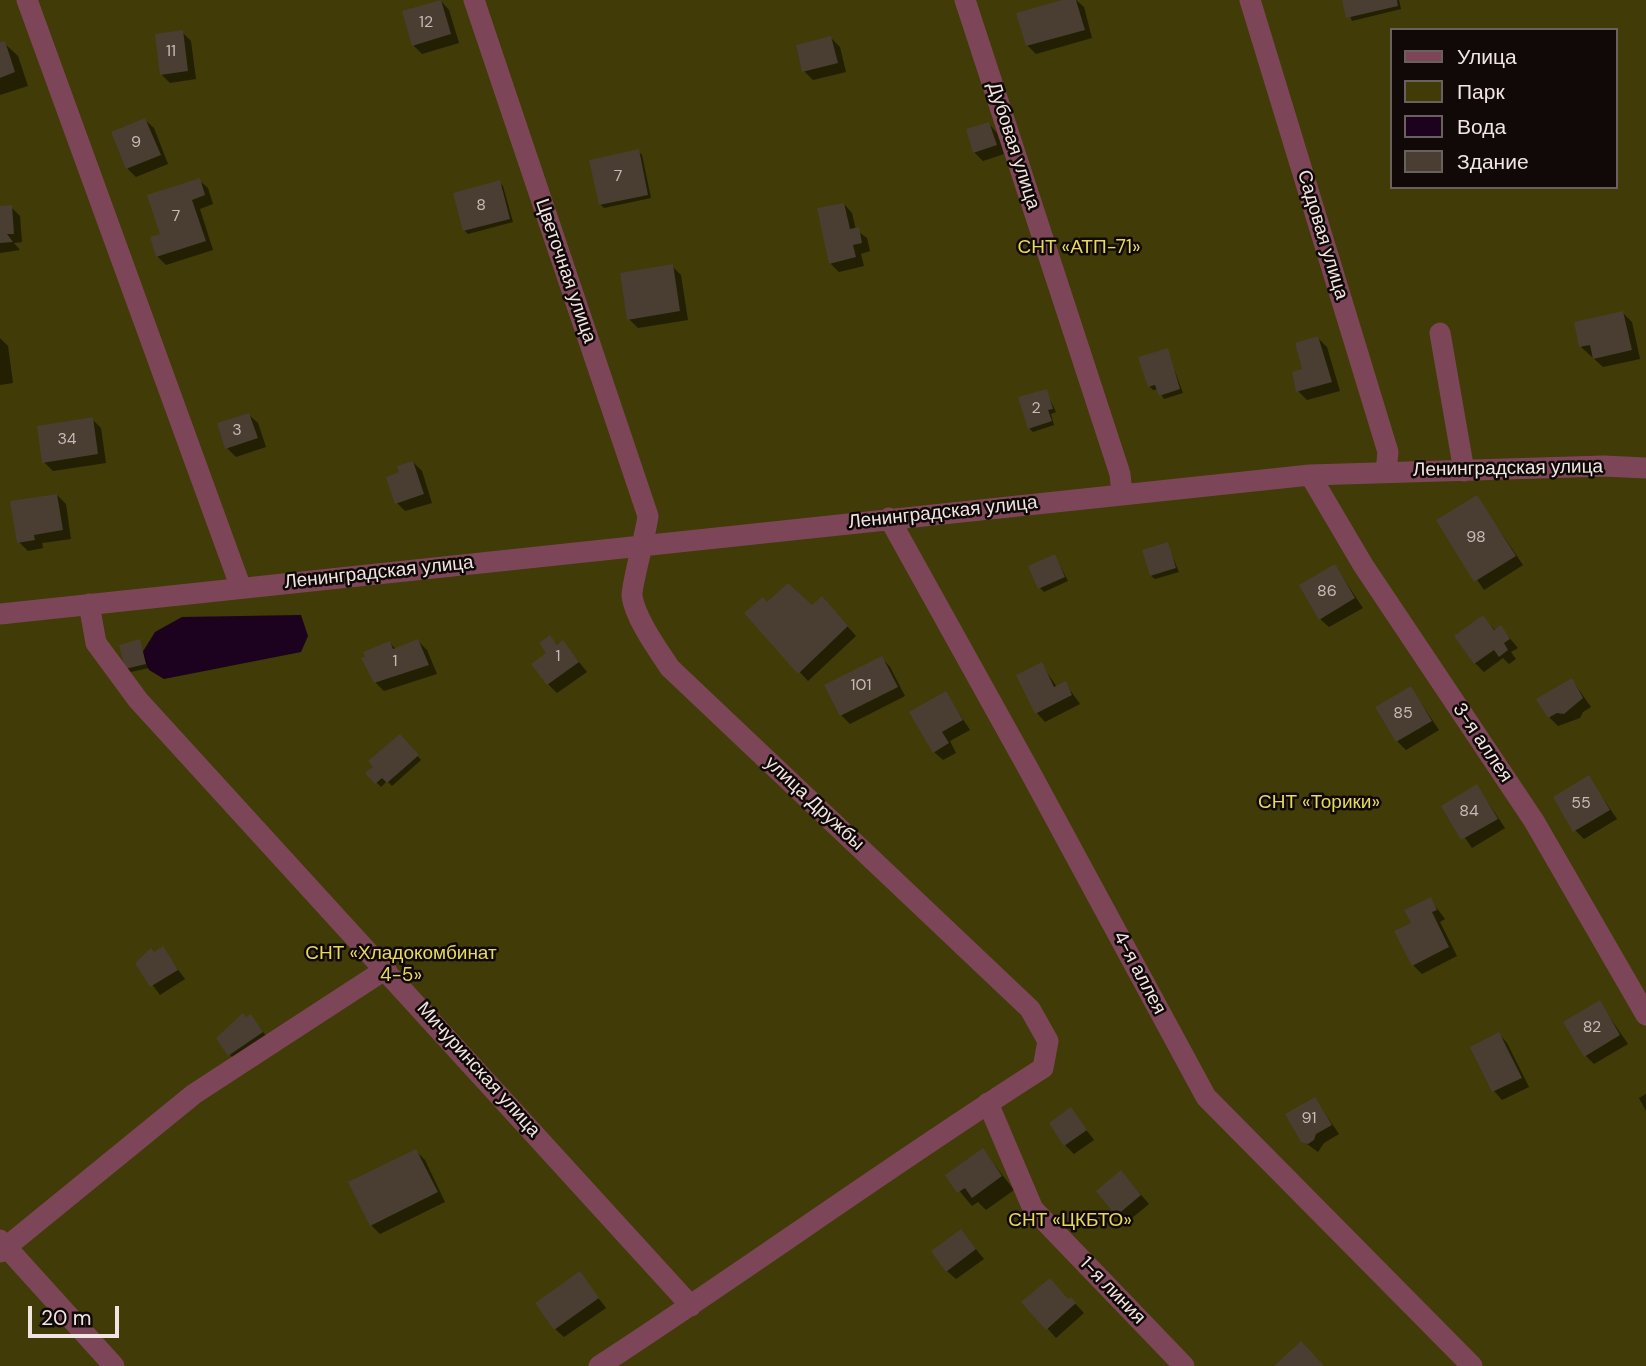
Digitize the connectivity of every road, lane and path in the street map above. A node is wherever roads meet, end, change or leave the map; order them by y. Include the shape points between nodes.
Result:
1 (27, 0) edge
2 (474, 0) edge
3 (965, 0) edge
4 (1250, 0) edge
5 (1440, 333) dead end
6 (1646, 468) edge
7 (1386, 471) junction
8 (1464, 471) junction
9 (1310, 475) junction
10 (1122, 494) junction
11 (889, 519) junction
12 (645, 544) junction
13 (241, 588) junction
14 (89, 604) junction
15 (0, 614) edge
16 (386, 969) junction
17 (1646, 1015) edge
18 (988, 1102) junction
19 (2, 1246) edge
20 (691, 1306) junction
21 (114, 1366) edge
22 (599, 1366) edge
23 (1184, 1366) edge
24 (1472, 1366) edge

1 - 13 street
2 - 12 street, Цветочная улица via 648,516
3 - 10 street, Дубовая улица via 1120,474
4 - 7 street, Садовая улица via 1388,452
5 - 8 street
6 - 8 street, Ленинградская улица
7 - 8 street, Ленинградская улица
7 - 9 street, Ленинградская улица
9 - 10 street, Ленинградская улица
9 - 17 street, 3-я аллея via 1363,565 1534,821
10 - 11 street, Ленинградская улица
11 - 12 street, Ленинградская улица
11 - 24 street, 4-я аллея via 1206,1097
12 - 13 street, Ленинградская улица
12 - 18 street, улица Дружбы via 632,595 670,668 1030,1009 1048,1041 1043,1068
13 - 14 street, Ленинградская улица
14 - 15 street, Ленинградская улица
14 - 16 street, Мичуринская улица via 96,643 138,700
16 - 19 street via 194,1094
16 - 20 street, Мичуринская улица
18 - 20 street
18 - 23 street, 1-я линия via 1033,1209
19 - 21 street
20 - 22 street

